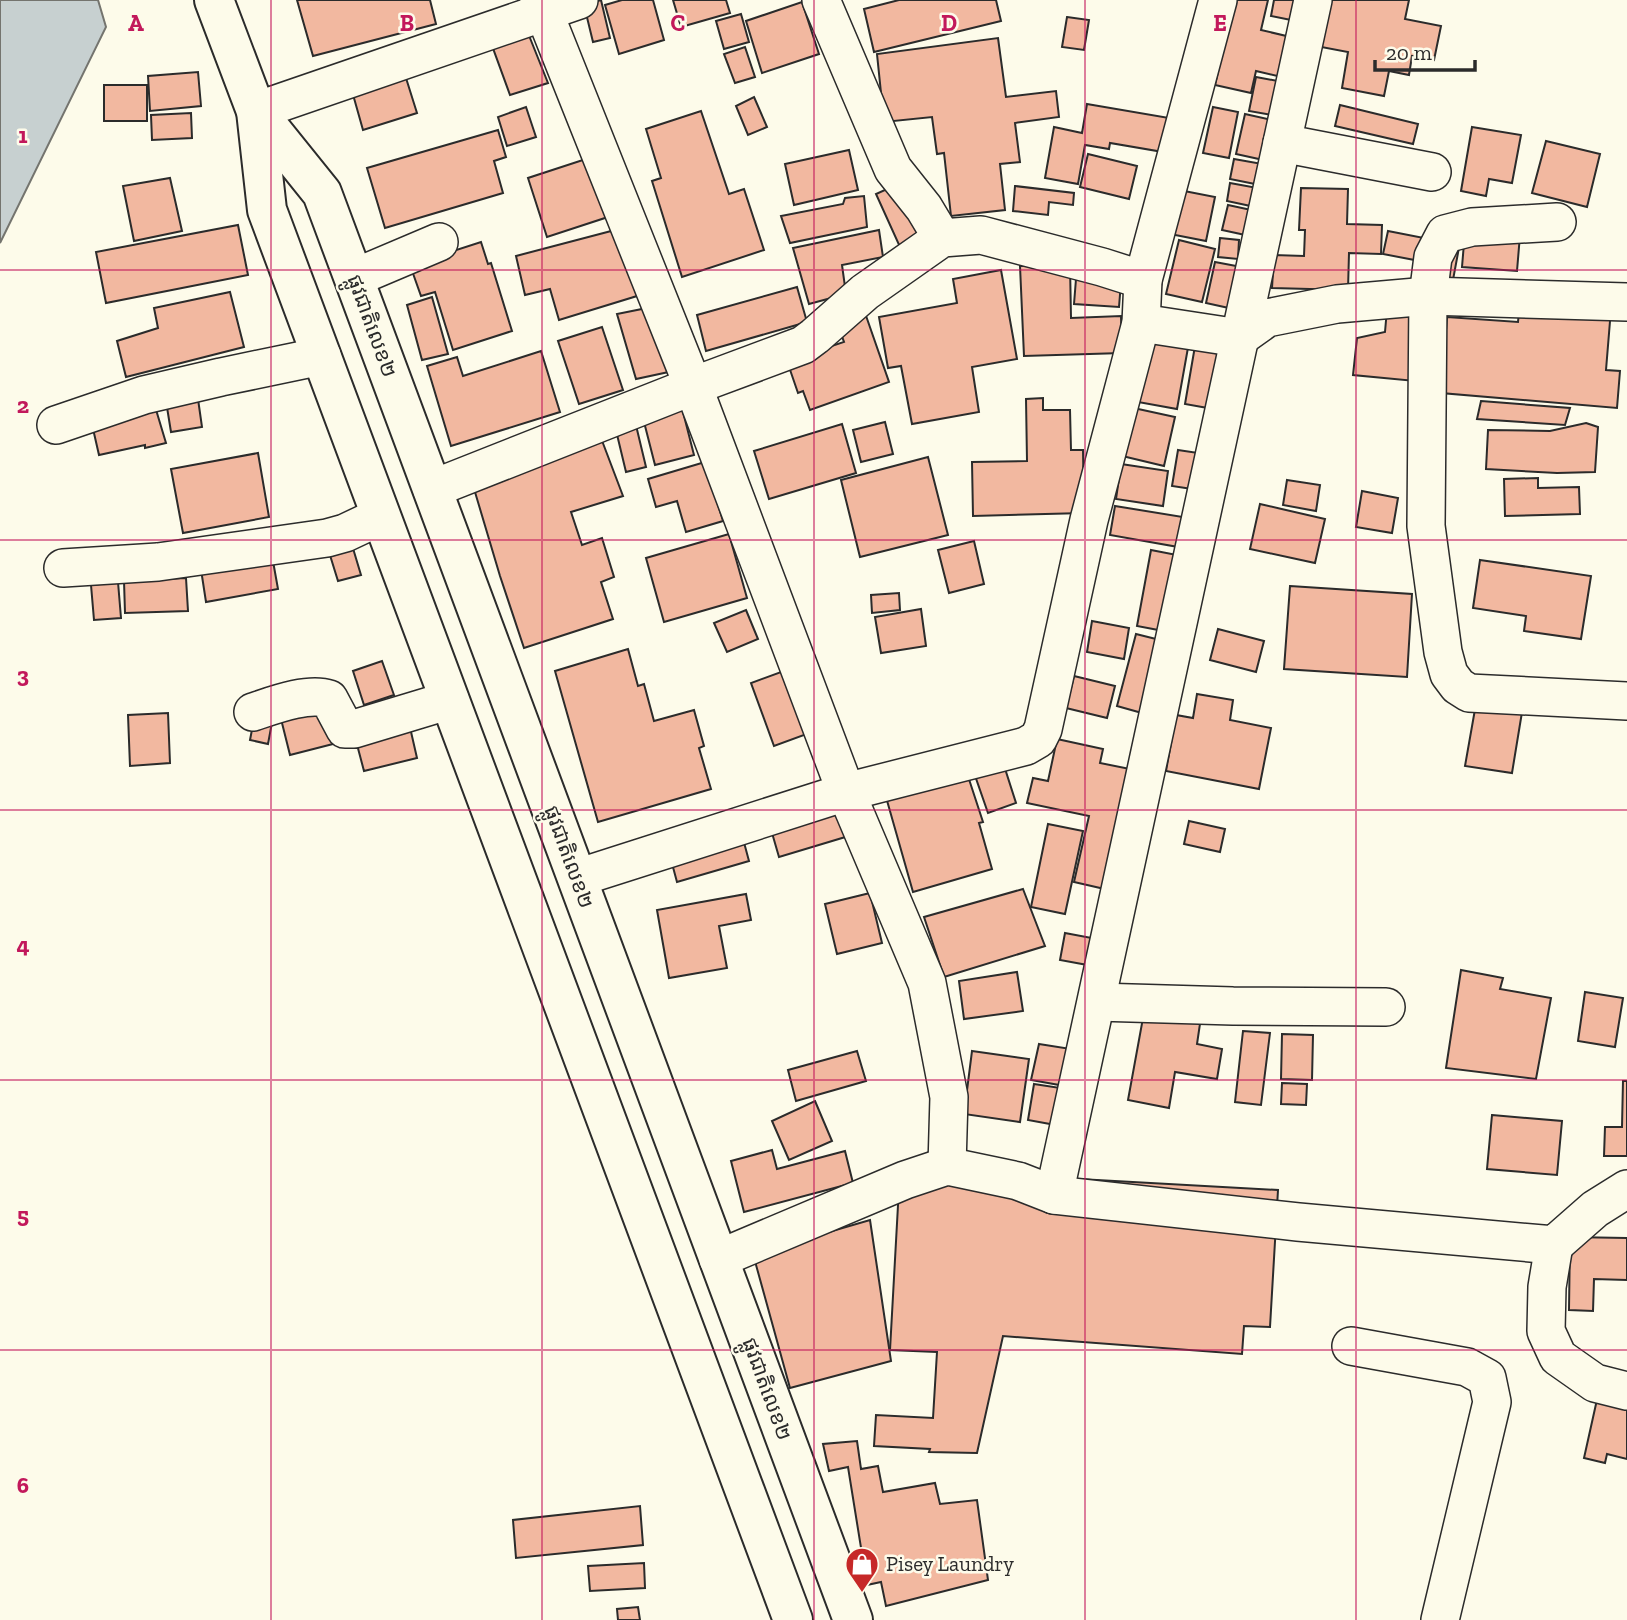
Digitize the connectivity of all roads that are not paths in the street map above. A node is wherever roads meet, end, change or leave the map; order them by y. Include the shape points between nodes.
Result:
1 (214, 0) edge
2 (579, 0) edge
3 (821, 0) edge
4 (1218, 0) edge
5 (1313, 0) edge
6 (541, 6) edge
7 (256, 111) junction
8 (1282, 143) junction
9 (1432, 172) dead end
10 (1557, 222) dead end
11 (942, 238) junction
12 (439, 242) dead end
13 (354, 278) junction
14 (1143, 281) junction
15 (1428, 296) junction
16 (1627, 302) edge
17 (1141, 323) junction
18 (1239, 338) junction
19 (322, 356) junction
20 (693, 386) junction
21 (56, 425) dead end
22 (432, 489) junction
23 (381, 516) junction
24 (63, 568) dead end
25 (450, 700) junction
26 (1627, 701) edge
27 (253, 712) dead end
28 (846, 792) junction
29 (576, 878) junction
30 (1097, 1002) junction
31 (1387, 1007) dead end
32 (947, 1166) junction
33 (1627, 1189) edge
34 (1054, 1195) junction
35 (1554, 1245) junction
36 (718, 1259) junction
37 (1351, 1346) dead end
38 (1627, 1391) edge
39 (793, 1620) edge
40 (853, 1620) edge
41 (1440, 1620) edge

1 - 7 highway, ផ្លូវជាតិលេខ២
2 - 6 street
3 - 11 street via 893,169
4 - 14 street
5 - 8 street
6 - 7 street
6 - 20 street
7 - 13 highway, ផ្លូវជាតិលេខ២ via 322,193
7 - 19 highway, ផ្លូវជាតិលេខ២ via 267,210
8 - 9 street
8 - 18 street
10 - 15 street via 1472,227 1445,234 1433,257
11 - 14 street via 981,236
11 - 20 street via 865,292 803,345
12 - 13 street
13 - 22 highway, ផ្លូវជាតិលេខ២
14 - 17 street
15 - 16 street
15 - 18 street via 1337,304 1267,318
15 - 26 street via 1426,526 1449,674 1469,693
17 - 18 street
17 - 28 street via 1038,738 1026,746
18 - 30 street
19 - 21 street via 144,396
19 - 23 highway, ផ្លូវជាតិលេខ២
20 - 22 street
20 - 28 street
22 - 29 highway, ផ្លូវជាតិលេខ២
23 - 24 street via 327,538 158,562
23 - 25 highway, ផ្លូវជាតិលេខ២
25 - 27 street via 354,729 345,729 329,699 322,697 291,700
25 - 39 highway, ផ្លូវជាតិលេខ២
28 - 29 street
28 - 32 street via 927,984 949,1097
29 - 36 highway, ផ្លូវជាតិលេខ២
30 - 31 street
30 - 34 street
32 - 34 street via 1018,1181
32 - 36 street
33 - 35 street via 1595,1209
34 - 35 street
35 - 38 street via 1546,1331 1558,1357 1595,1383
36 - 40 highway, ផ្លូវជាតិលេខ២
37 - 41 street via 1467,1367 1487,1378 1492,1402

